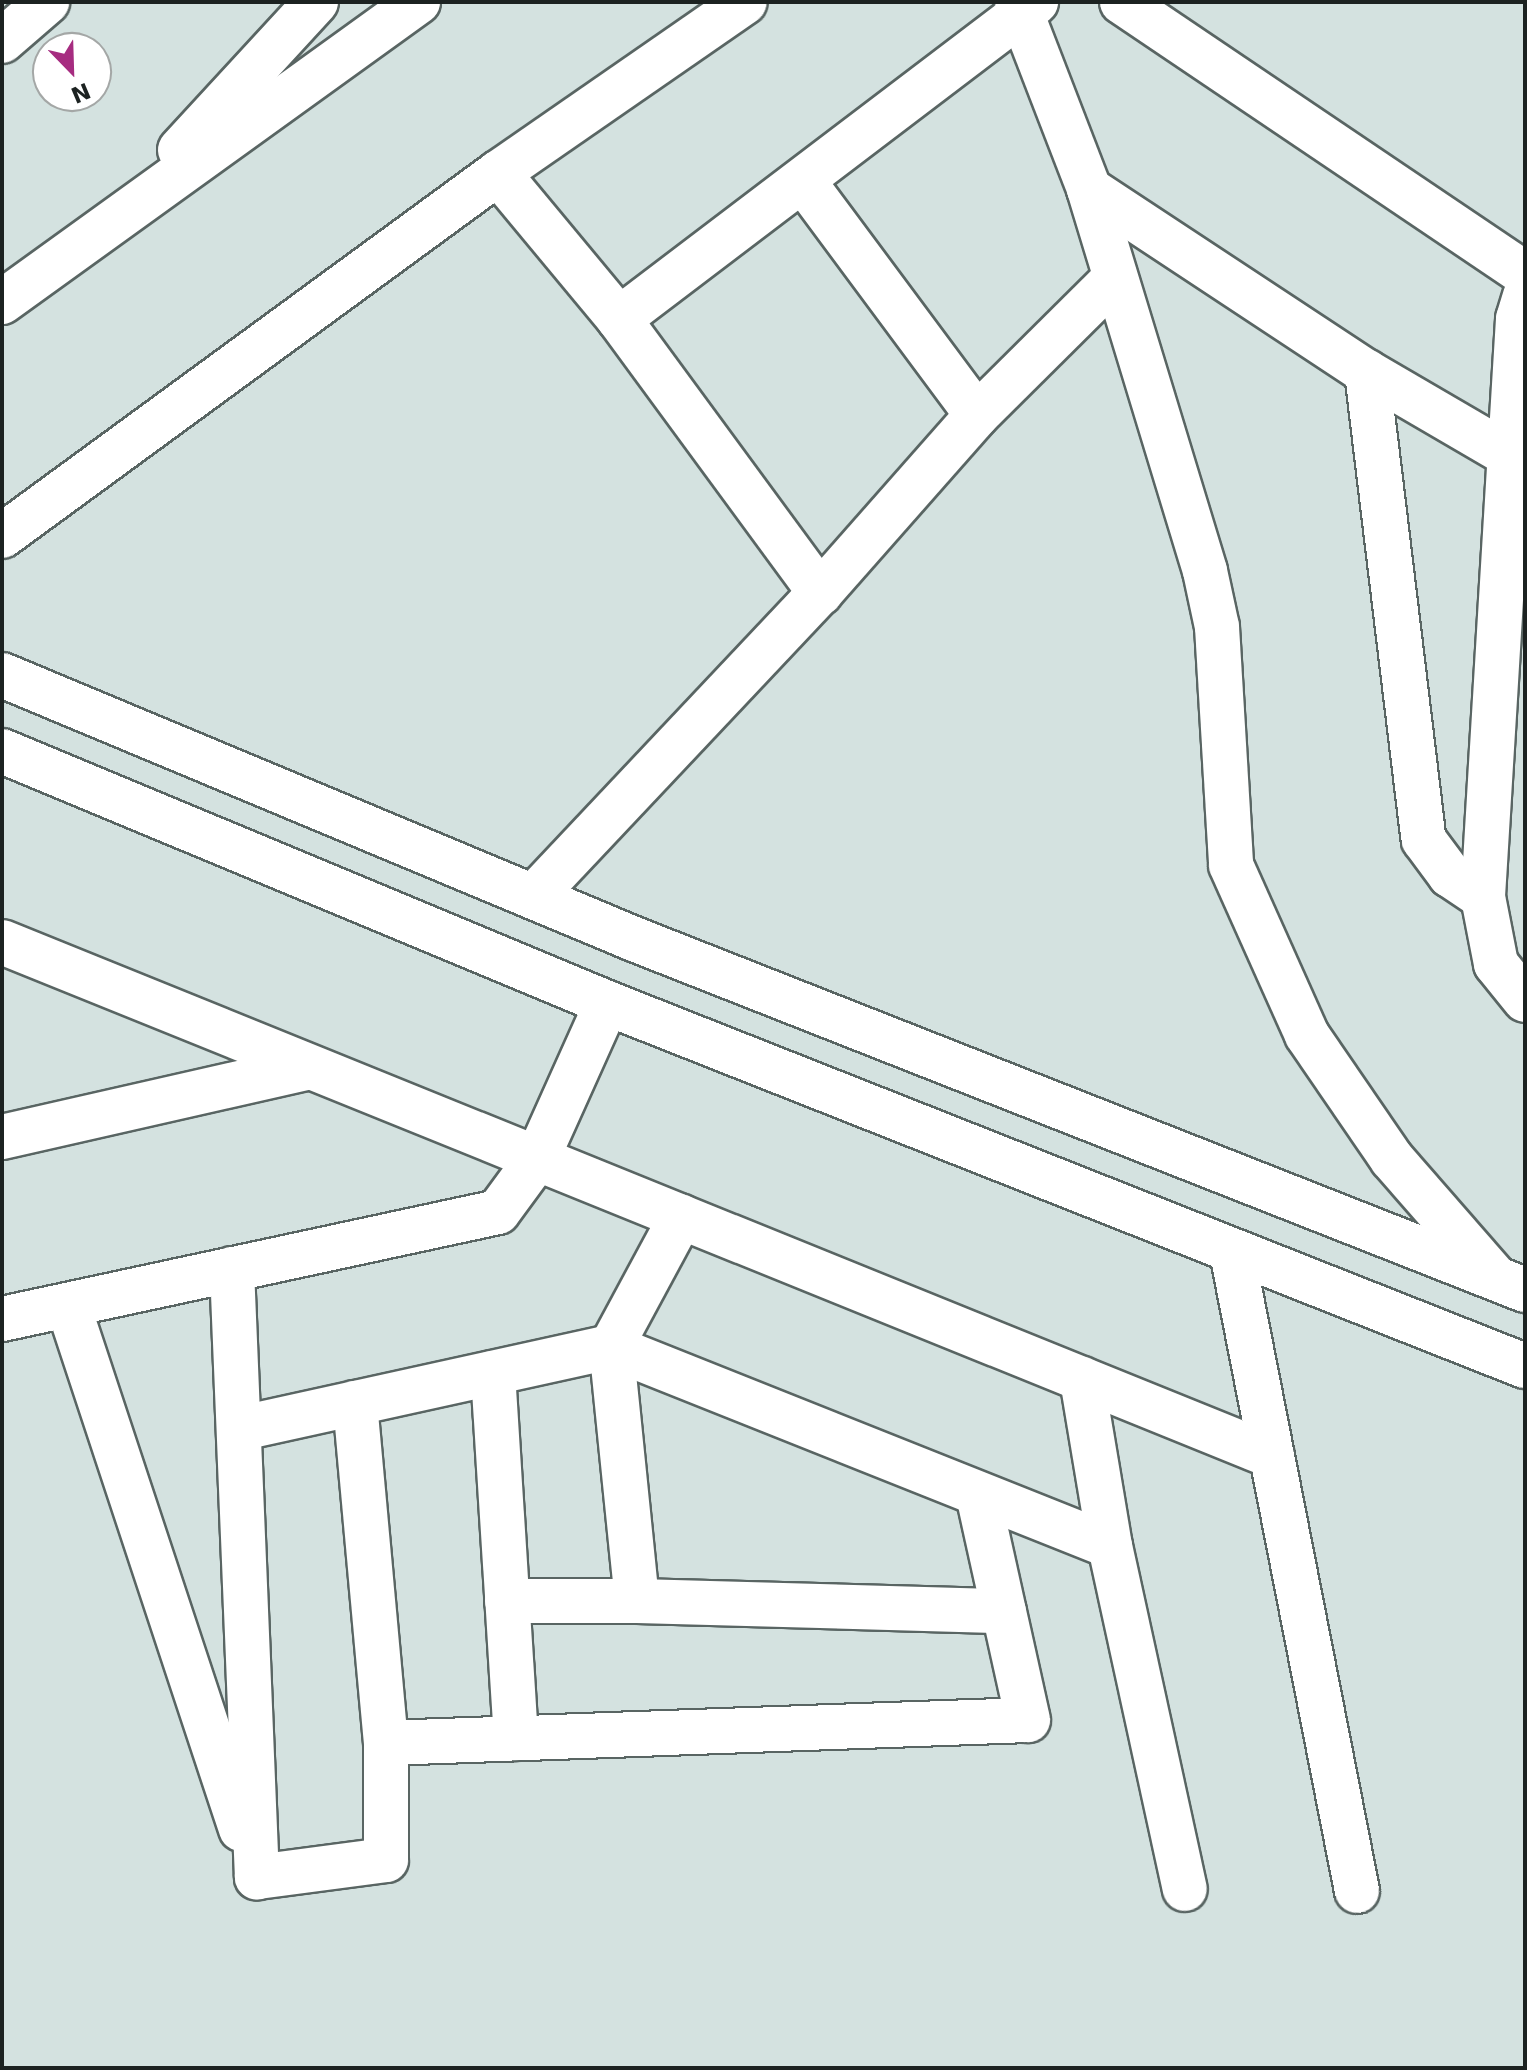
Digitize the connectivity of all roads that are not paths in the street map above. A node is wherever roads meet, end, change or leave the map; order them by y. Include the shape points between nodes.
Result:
1 (47, 2) edge
2 (316, 2) edge
3 (418, 2) edge
4 (745, 2) edge
5 (1122, 2) edge
6 (1025, 6) edge
7 (2, 41) edge
8 (498, 173) junction
9 (804, 182) junction
10 (1089, 189) junction
11 (103, 229) junction
12 (1525, 274) edge
13 (1114, 279) junction
14 (2, 285) edge
15 (1525, 296) edge
16 (2, 302) edge
17 (619, 319) junction
18 (1367, 372) junction
19 (977, 415) junction
20 (1511, 456) junction
21 (2, 536) edge
22 (820, 593) junction
23 (2, 675) edge
24 (2, 751) edge
25 (534, 896) junction
26 (1483, 897) junction
27 (2, 942) edge
28 (1525, 1000) edge
29 (607, 1003) junction
30 (309, 1067) junction
31 (2, 1137) edge
32 (537, 1159) junction
33 (681, 1217) junction
34 (1232, 1252) junction
35 (232, 1269) junction
36 (1510, 1284) edge
37 (68, 1305) junction
38 (1525, 1312) edge
39 (2, 1319) edge
40 (611, 1347) junction
41 (1525, 1366) edge
42 (493, 1373) junction
43 (1082, 1379) junction
44 (355, 1403) junction
45 (242, 1428) junction
46 (1272, 1456) junction
47 (978, 1494) junction
48 (1110, 1546) junction
49 (507, 1601) junction
50 (637, 1601) junction
51 (1004, 1611) junction
52 (516, 1738) junction
53 (386, 1743) junction
54 (257, 1877) junction
55 (1185, 1889) dead end
56 (1357, 1891) dead end

1 - 7 street
2 - 11 street
3 - 11 street
4 - 8 street
5 - 12 street
6 - 9 street
6 - 10 street
8 - 17 street
8 - 21 street
9 - 17 street
9 - 19 street
10 - 13 street
10 - 18 street
11 - 14 street
11 - 16 street
13 - 19 street
13 - 36 street via 1217,627 1231,865 1307,1035 1392,1159
15 - 20 street via 1518,319
17 - 22 street
18 - 20 street
18 - 26 street via 1424,840 1450,875
19 - 22 street
20 - 26 street
22 - 25 street
23 - 25 street
24 - 29 street
25 - 36 street
26 - 28 street via 1496,964
27 - 30 street
29 - 32 street
29 - 34 street
30 - 31 street
30 - 32 street
32 - 33 street
32 - 35 street via 498,1212
33 - 40 street
33 - 43 street
34 - 41 street
34 - 46 street
35 - 37 street
35 - 45 street
36 - 38 street
37 - 39 street
37 - 54 street
40 - 42 street
40 - 47 street
40 - 50 street
42 - 44 street
42 - 49 street
43 - 46 street
43 - 48 street
44 - 45 street
44 - 53 street
45 - 54 street
46 - 56 street
47 - 48 street
47 - 51 street
48 - 55 street
49 - 50 street
49 - 52 street
50 - 51 street
51 - 52 street via 1028,1720
52 - 53 street
53 - 54 street via 386,1860

